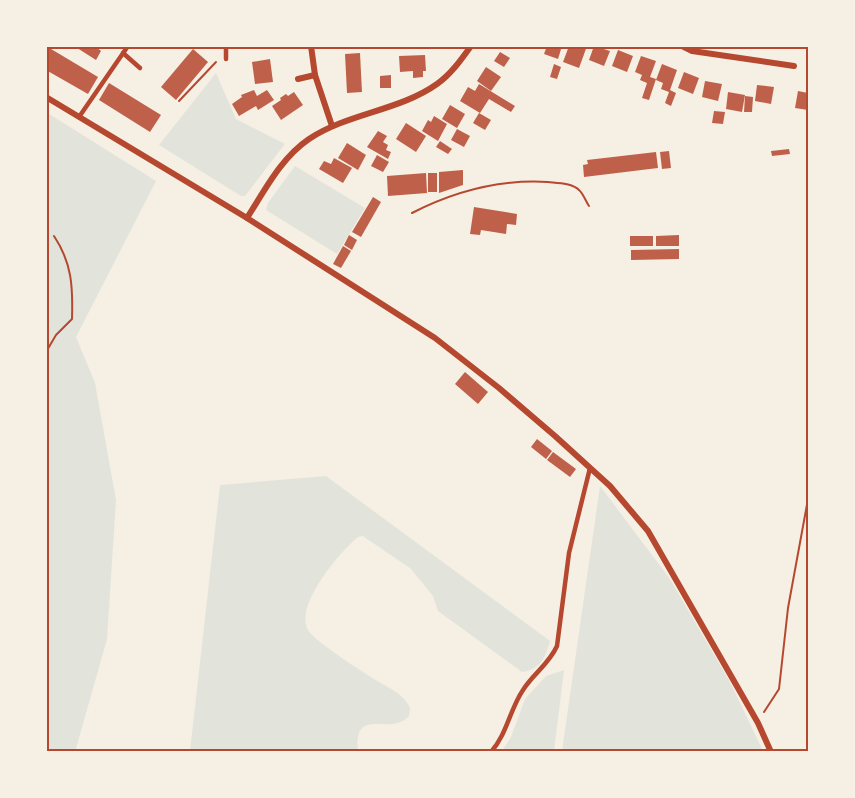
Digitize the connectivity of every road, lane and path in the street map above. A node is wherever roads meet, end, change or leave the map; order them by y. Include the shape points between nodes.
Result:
1 (128, 46) edge
2 (226, 46) edge
3 (311, 46) edge
4 (471, 46) edge
5 (682, 46) edge
6 (123, 53) junction
7 (226, 59) joint
8 (794, 66) dead end
9 (140, 68) dead end
10 (315, 75) junction
11 (298, 80) dead end
12 (46, 97) edge
13 (179, 101) dead end
14 (79, 117) junction
15 (332, 126) junction
16 (589, 206) dead end
17 (412, 213) dead end
18 (247, 218) junction
19 (54, 236) dead end
20 (46, 352) edge
21 (590, 468) junction
22 (808, 498) edge
23 (758, 723) junction
24 (491, 752) edge
25 (771, 752) edge

1 - 6 lane
2 - 7 lane
3 - 10 street
4 - 15 street via 436,85
5 - 8 street via 692,51
6 - 9 lane
6 - 14 lane
7 - 13 path via 215,62
10 - 11 street
10 - 15 street
12 - 14 street
14 - 18 street
15 - 18 street via 292,153
16 - 17 path via 579,190 563,183 526,181 463,191
18 - 21 street via 435,338
19 - 20 path via 71,274 72,319
21 - 23 street via 648,531
21 - 24 lane via 569,553 557,646 552,658 521,693
22 - 23 path via 788,608 779,689
23 - 25 street

